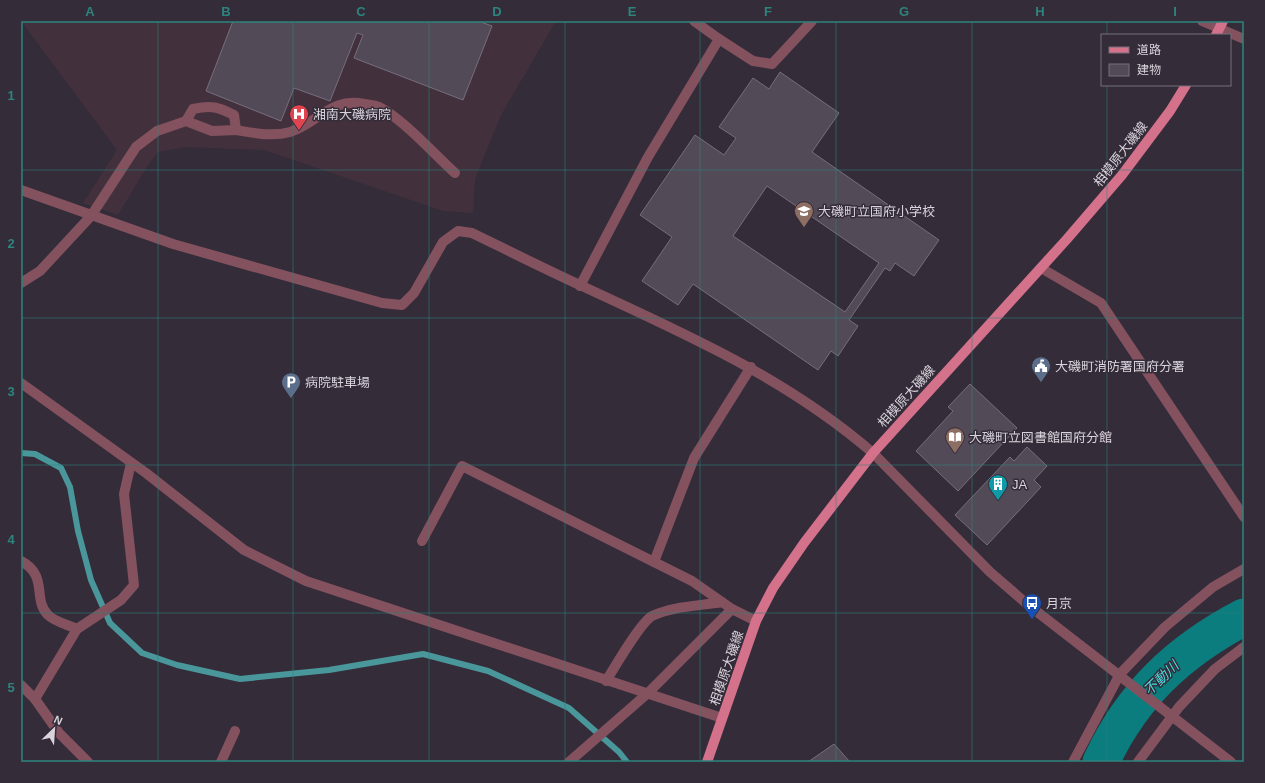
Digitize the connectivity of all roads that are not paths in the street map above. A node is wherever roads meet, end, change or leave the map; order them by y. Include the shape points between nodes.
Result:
1 (694, 21) edge
2 (812, 21) edge
3 (1202, 21) edge
4 (1219, 28) edge
5 (720, 39) junction
6 (1244, 39) edge
7 (1185, 86) edge
8 (186, 122) junction
9 (236, 130) junction
10 (455, 173) dead end
11 (21, 190) edge
12 (91, 216) junction
13 (1041, 268) junction
14 (21, 283) edge
15 (580, 286) junction
16 (750, 367) junction
17 (21, 383) edge
18 (873, 453) junction
19 (131, 463) junction
20 (1244, 518) edge
21 (422, 541) dead end
22 (21, 561) edge
23 (654, 562) junction
24 (1244, 569) edge
25 (722, 602) junction
26 (732, 609) junction
27 (756, 621) junction
28 (77, 629) junction
29 (1244, 648) edge
30 (1123, 677) junction
31 (606, 681) junction
32 (21, 684) edge
33 (648, 693) junction
34 (35, 699) junction
35 (1172, 715) junction
36 (722, 718) junction
37 (235, 731) dead end
38 (88, 762) edge
39 (221, 762) edge
40 (569, 762) edge
41 (707, 762) edge
42 (1073, 762) edge
43 (1138, 762) edge
44 (1230, 762) edge

1 - 5 street
2 - 5 street via 772,64 753,61
3 - 4 street
4 - 6 street
5 - 15 street via 648,157
7 - 13 main road, 相模原大磯線 via 1170,111 1122,174
8 - 9 street via 212,131
8 - 9 street via 193,109 219,107 234,115
8 - 12 street via 157,131 136,147
9 - 10 street via 266,135 288,132 302,127 332,106 359,102 378,107 394,116
11 - 12 street
12 - 14 street via 40,271
12 - 15 street via 173,244 382,303 402,305 414,293 443,242 458,231 472,233
13 - 18 main road, 相模原大磯線
13 - 20 street via 1101,303
15 - 16 street via 672,327
16 - 18 street via 795,394 854,436
16 - 23 street via 694,458
17 - 19 street
18 - 27 main road, 相模原大磯線 via 777,582
18 - 30 street via 990,572 1052,624
19 - 28 street via 124,494 134,585 121,600
19 - 31 street via 244,550 306,581
21 - 23 street via 462,466
22 - 28 street via 36,573 44,607 49,616
23 - 25 street via 692,581
24 - 30 street via 1213,587 1165,627
25 - 26 street
25 - 31 street via 677,609 650,617
26 - 27 street
26 - 33 street
27 - 36 main road, 相模原大磯線
28 - 34 street
29 - 35 street via 1215,669
30 - 35 street
30 - 42 street
31 - 33 street
32 - 34 street
33 - 36 street
33 - 40 street
34 - 38 street via 59,733
35 - 43 street
35 - 44 street
36 - 41 main road, 相模原大磯線
37 - 39 street

